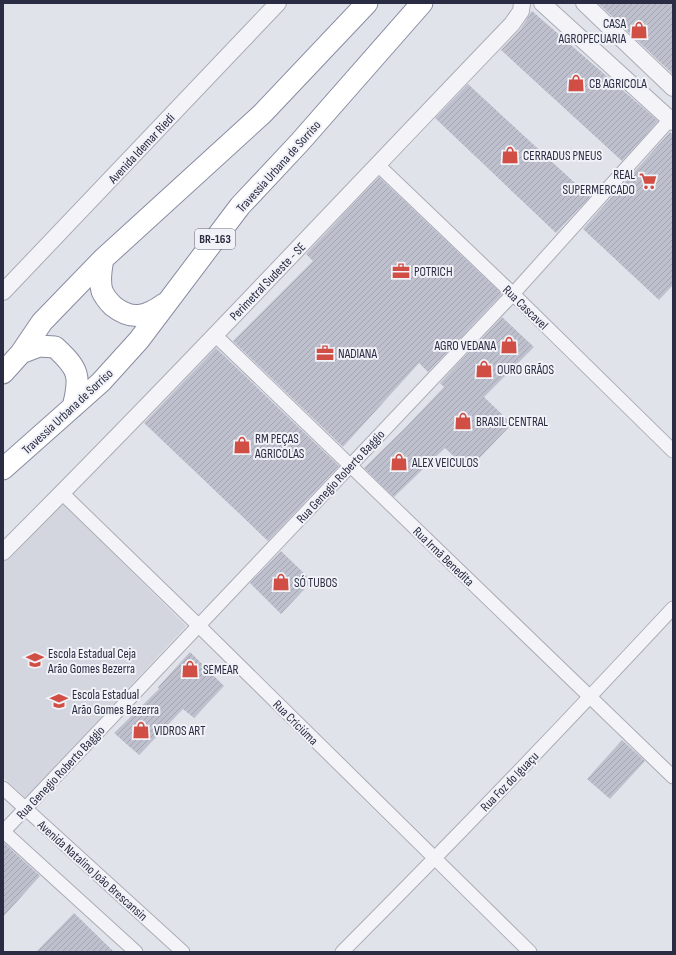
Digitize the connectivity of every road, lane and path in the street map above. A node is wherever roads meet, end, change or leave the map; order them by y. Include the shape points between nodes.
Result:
1 (278, 3) edge
2 (367, 3) edge
3 (422, 3) edge
4 (522, 3) edge
5 (542, 3) edge
6 (584, 3) edge
7 (673, 88) edge
8 (672, 119) edge
9 (378, 165) junction
10 (103, 259) junction
11 (3, 292) edge
12 (513, 294) junction
13 (167, 302) junction
14 (215, 335) junction
15 (21, 353) junction
16 (3, 373) edge
17 (73, 407) junction
18 (673, 451) edge
19 (350, 465) junction
20 (3, 469) edge
21 (62, 493) junction
22 (3, 552) edge
23 (673, 608) edge
24 (198, 625) junction
25 (590, 697) junction
26 (673, 777) edge
27 (3, 788) edge
28 (26, 808) junction
29 (3, 832) edge
30 (435, 859) junction
31 (136, 952) edge
32 (183, 952) edge
33 (342, 952) edge
34 (530, 952) edge

1 - 11 street, Avenida Idemar Riedi
2 - 10 highway via 262,114
3 - 13 highway, Travessia Urbana de Sorriso / BR-163 via 240,206
4 - 9 street, Perimetral Sudeste - SE via 521,11 512,24
5 - 8 street
6 - 7 street
8 - 12 street, Rua Genegio Roberto Baggio
9 - 12 street, Rua Cascavel
9 - 14 street, Perimetral Sudeste - SE
10 - 13 highway via 100,278 102,291 109,302 121,312 136,316 152,313
10 - 15 highway via 42,322
12 - 18 street, Rua Cascavel
12 - 19 street, Rua Genegio Roberto Baggio
13 - 17 highway, Travessia Urbana de Sorriso / BR-163 via 139,340 101,382
14 - 19 street, Rua Irmã Benedita
14 - 21 street, Perimetral Sudeste - SE
15 - 16 highway
15 - 17 highway via 39,346 55,347 70,360 78,378
17 - 20 highway, Travessia Urbana de Sorriso / BR-163
19 - 24 street, Rua Genegio Roberto Baggio
19 - 25 street, Rua Irmã Benedita
21 - 22 street, Perimetral Sudeste - SE
21 - 24 street, Rua Criciúma
23 - 25 street, Rua Foz do Iguaçu
24 - 28 street, Rua Genegio Roberto Baggio
24 - 30 street, Rua Criciúma
25 - 26 street, Rua Irmã Benedita
25 - 30 street, Rua Foz do Iguaçu
27 - 28 street, Avenida Natalino João Brescansin
28 - 29 street, Rua Genegio Roberto Baggio
28 - 32 street, Avenida Natalino João Brescansin
29 - 31 street
30 - 33 street, Rua Foz do Iguaçu
30 - 34 street, Rua Criciúma

